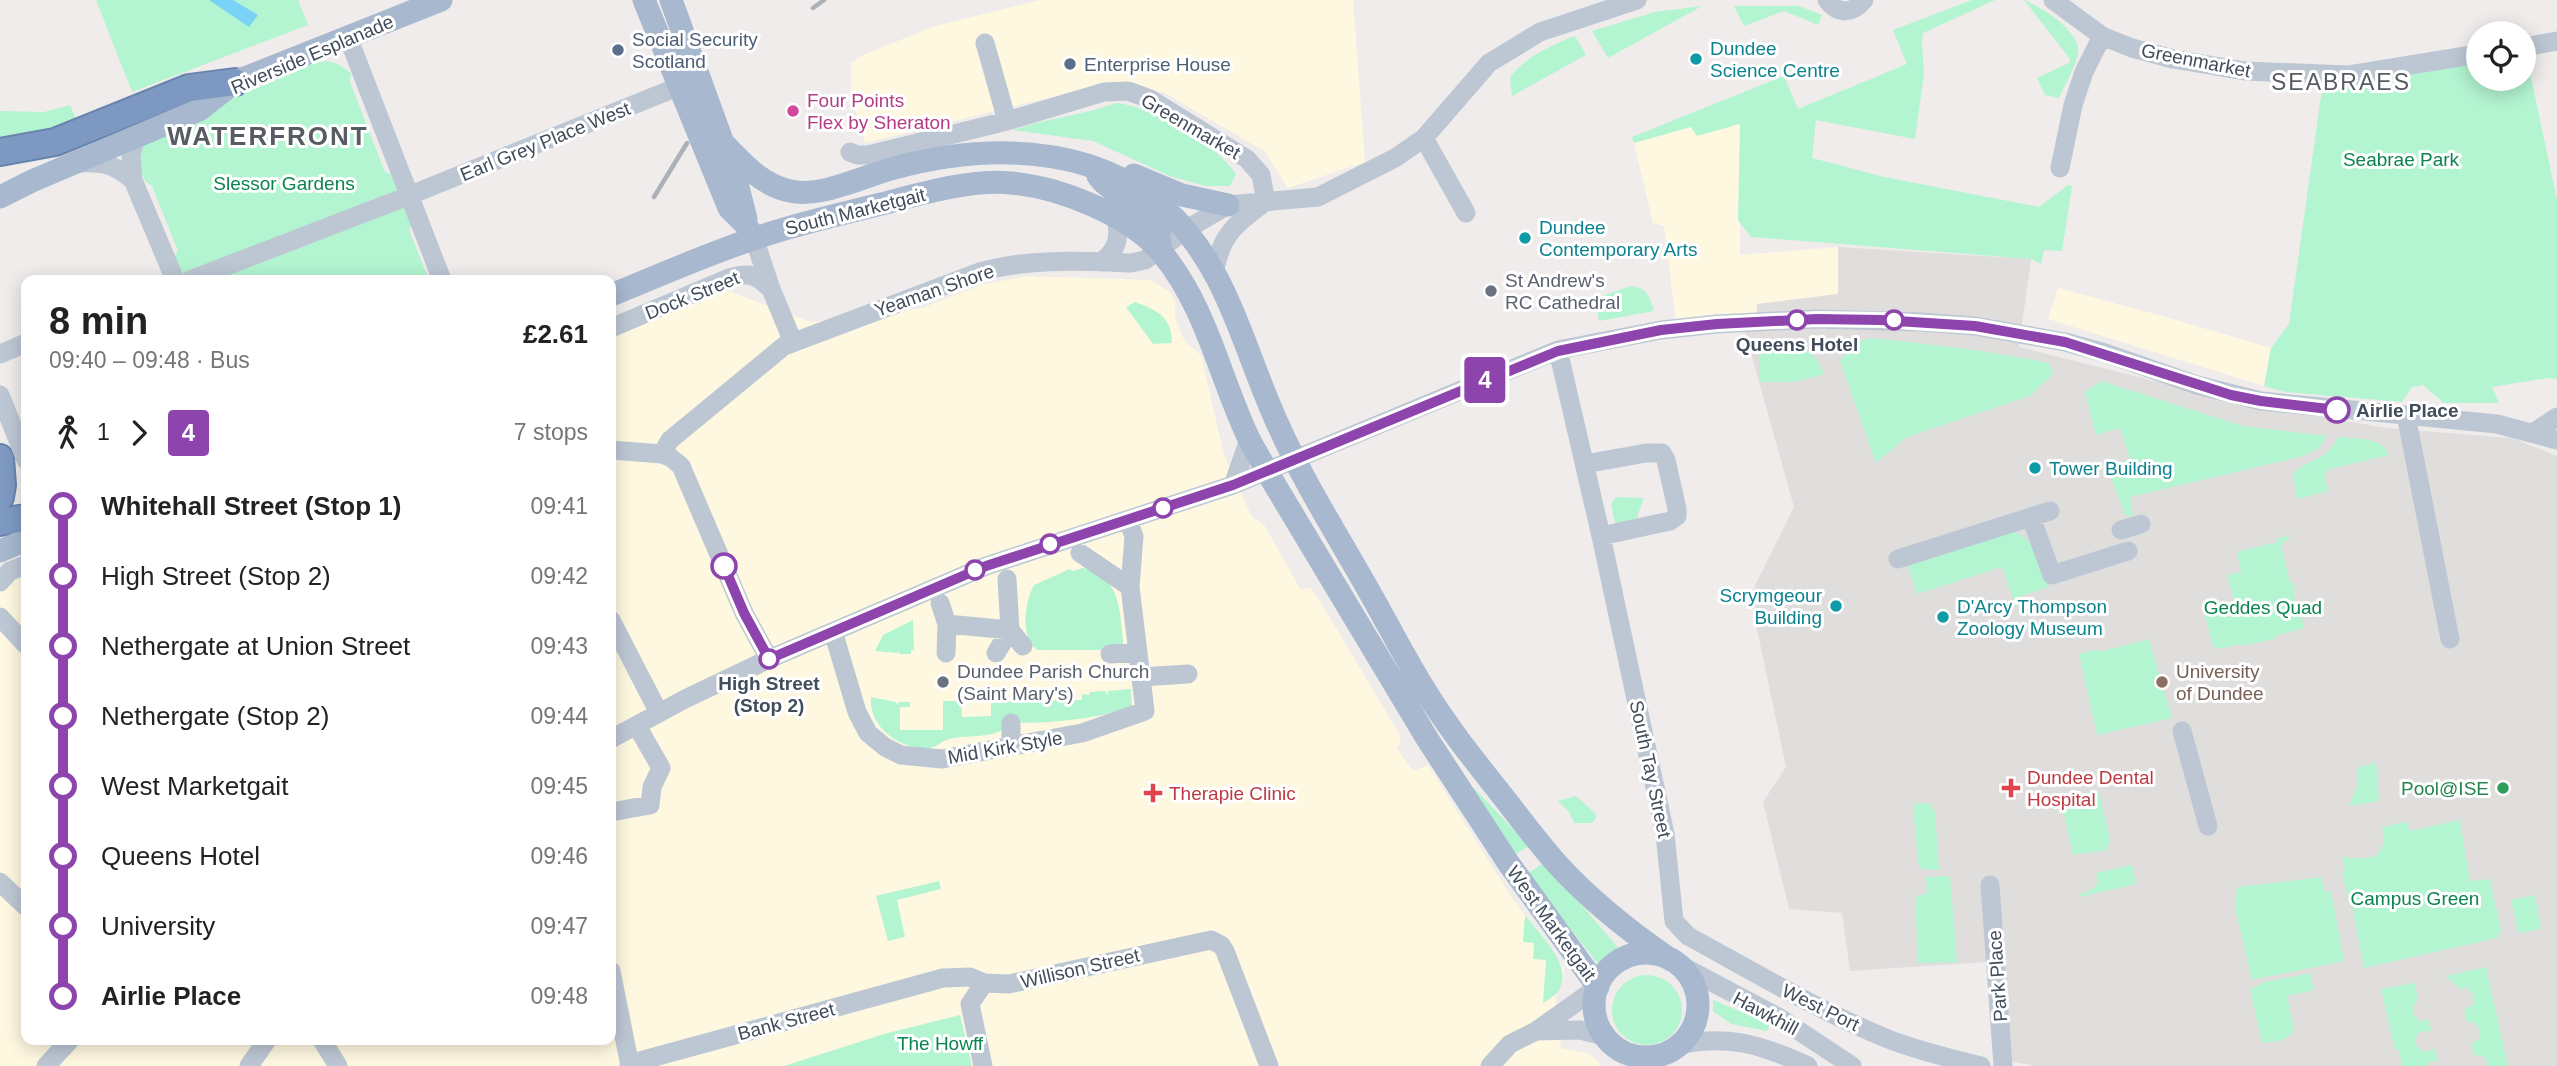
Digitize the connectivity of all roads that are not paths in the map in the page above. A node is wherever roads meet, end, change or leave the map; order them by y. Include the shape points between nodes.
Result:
1 (441, 0) edge
2 (644, 0) edge
3 (671, 0) edge
4 (1637, 0) edge
5 (1827, 0) edge
6 (1864, 0) edge
7 (2053, 0) edge
8 (2102, 36) junction
9 (348, 37) junction
10 (2557, 41) edge
11 (985, 43) dead end
12 (2536, 45) edge
13 (2466, 56) edge
14 (235, 82) junction
15 (680, 86) junction
16 (1007, 121) junction
17 (136, 136) junction
18 (1424, 138) junction
19 (723, 143) junction
20 (0, 152) edge
21 (850, 152) dead end
22 (953, 156) joint
23 (72, 164) junction
24 (1090, 166) junction
25 (2060, 168) dead end
26 (133, 180) junction
27 (32, 181) junction
28 (957, 187) joint
29 (0, 191) edge
30 (410, 195) junction
31 (0, 197) edge
32 (1266, 202) junction
33 (1228, 205) junction
34 (1466, 213) dead end
35 (1116, 218) junction
36 (1187, 229) junction
37 (750, 232) junction
38 (1160, 250) junction
39 (1101, 262) junction
40 (1214, 269) junction
41 (173, 275) edge
42 (203, 275) edge
43 (440, 275) edge
44 (771, 289) junction
45 (616, 293) edge
46 (616, 326) edge
47 (793, 342) junction
48 (21, 345) edge
49 (1558, 351) junction
50 (0, 354) edge
51 (0, 396) edge
52 (2406, 415) junction
53 (2557, 417) edge
54 (2533, 433) junction
55 (1249, 440) junction
56 (2557, 440) edge
57 (21, 448) edge
58 (616, 450) edge
59 (662, 454) junction
60 (0, 458) edge
61 (1295, 460) junction
62 (1585, 464) junction
63 (1267, 471) junction
64 (1233, 485) junction
65 (0, 497) edge
66 (21, 519) edge
67 (0, 522) edge
68 (2141, 524) dead end
69 (1130, 526) dead end
70 (2121, 530) dead end
71 (1601, 536) junction
72 (21, 542) edge
73 (0, 551) edge
74 (2128, 551) dead end
75 (1080, 553) dead end
76 (1898, 559) dead end
77 (21, 567) edge
78 (1007, 579) dead end
79 (0, 582) edge
80 (1129, 587) junction
81 (940, 603) dead end
82 (0, 617) edge
83 (947, 624) junction
84 (1010, 630) junction
85 (616, 631) edge
86 (835, 638) dead end
87 (2450, 639) dead end
88 (21, 640) edge
89 (1023, 646) dead end
90 (1138, 652) junction
91 (946, 653) dead end
92 (996, 653) dead end
93 (1110, 653) dead end
94 (769, 659) junction
95 (1188, 674) dead end
96 (1141, 677) junction
97 (659, 713) junction
98 (1011, 723) dead end
99 (637, 726) junction
100 (2182, 731) dead end
101 (616, 737) edge
102 (1011, 746) junction
103 (616, 811) edge
104 (2207, 826) dead end
105 (0, 882) edge
106 (1990, 885) dead end
107 (21, 902) edge
108 (1674, 921) joint
109 (1675, 962) junction
110 (943, 978) joint
111 (984, 983) junction
112 (1598, 987) junction
113 (616, 996) edge
114 (1536, 1031) junction
115 (1608, 1040) junction
116 (65, 1045) edge
117 (264, 1045) edge
118 (325, 1045) edge
119 (1677, 1046) junction
120 (630, 1065) edge
121 (46, 1066) edge
122 (249, 1066) edge
123 (338, 1066) edge
124 (983, 1066) edge
125 (1269, 1066) edge
126 (1490, 1066) edge
127 (1619, 1066) edge
128 (1660, 1066) edge
129 (1808, 1066) edge
130 (1852, 1066) edge
131 (1981, 1066) edge
132 (2003, 1066) edge

1 - 9 main road, Riverside Esplanade
2 - 15 main road
3 - 19 main road
4 - 18 street via 1540,32 1489,63
5 - 6 street via 1847,12
7 - 8 street, Greenmarket
8 - 13 street, Greenmarket via 2174,59 2245,71 2349,75
8 - 25 street via 2073,105
9 - 14 main road, Riverside Esplanade
9 - 30 street
10 - 12 street
11 - 16 street
14 - 17 main road, Riverside Esplanade via 199,110
14 - 20 highway via 189,88 55,142
15 - 30 street, Earl Grey Place West
15 - 37 main road via 729,208
16 - 21 street, Greenmarket via 868,155
16 - 32 street, Greenmarket via 1104,92 1128,91 1150,99 1247,159 1261,175
17 - 23 main road, Riverside Esplanade
17 - 26 street via 131,156
18 - 32 street via 1318,197
18 - 34 street
19 - 22 main road, South Marketgait via 760,180 794,192 812,193
19 - 37 main road
22 - 24 main road, West Marketgait via 1013,151
23 - 26 street via 116,166
23 - 27 main road, Riverside Esplanade
24 - 33 main road via 1136,175 1182,195
24 - 36 main road, West Marketgait via 1131,184
24 - 38 main road via 1149,218 1159,233
26 - 41 street
27 - 29 main road, Riverside Esplanade
27 - 31 main road, Riverside Esplanade
28 - 35 main road, West Marketgait via 1009,182 1051,190
28 - 37 main road, South Marketgait
30 - 42 street, Earl Grey Place West
30 - 43 street
32 - 33 street
32 - 40 street via 1235,225 1223,241
33 - 36 street
35 - 38 main road, West Marketgait
35 - 39 street via 1115,248
36 - 38 street
36 - 40 main road, West Marketgait
37 - 44 street
37 - 45 main road, South Marketgait
38 - 39 street, Yeaman Shore via 1131,263
38 - 55 main road, West Marketgait via 1195,302
39 - 47 street, Yeaman Shore via 1038,262 990,269
40 - 61 main road, West Marketgait
44 - 46 street, Dock Street via 746,274 729,278
44 - 47 street
47 - 59 street, Yeaman Shore via 765,359 670,440
48 - 50 street
49 - 52 street via 1672,328 1817,319 1946,323 2065,342 2231,395
49 - 61 street
49 - 62 street
51 - 57 street
52 - 54 street via 2497,424
52 - 87 street
53 - 54 street
54 - 56 street
55 - 63 main road, West Marketgait
55 - 64 street
58 - 59 street
59 - 94 street via 681,466 744,613
60 - 65 highway
61 - 63 street
61 - 109 main road, West Marketgait via 1422,685 1478,764 1585,893
62 - 71 street, South Tay Street
62 - 71 street via 1662,453 1677,509 1677,516 1670,521
63 - 64 street
63 - 112 main road, West Marketgait via 1428,740 1508,864
64 - 94 street via 986,566
66 - 67 highway
68 - 70 street
69 - 80 street via 1134,536
71 - 108 street, South Tay Street via 1665,834
72 - 73 main road
74 - 76 street via 2052,575 2041,514
75 - 80 street
77 - 79 street
78 - 84 street
80 - 90 street
81 - 83 street
82 - 88 street
83 - 84 street
83 - 91 street
84 - 89 street
84 - 92 street
85 - 97 street
86 - 102 street, Mid Kirk Style via 857,712 868,733 885,747 941,764
90 - 93 street
90 - 96 street
94 - 97 street
95 - 96 street
96 - 102 street, Mid Kirk Style via 1149,712 1082,733
97 - 99 street
98 - 102 street
99 - 101 street
99 - 103 street via 663,772 652,787 654,805
100 - 104 street
105 - 107 street
106 - 132 street, Park Place
108 - 131 street, West Port via 1688,936 1838,1016 1889,1040
109 - 112 main road via 1651,953 1628,956 1611,967
109 - 119 main road via 1694,985 1698,1007 1691,1031
109 - 130 street, Hawkhill via 1778,1017
110 - 111 street, Willison Street via 970,977
110 - 120 street, Bank Street
111 - 124 street via 970,1004
111 - 125 street, Willison Street via 1009,984 1202,941 1217,942 1225,951
112 - 114 street
112 - 115 main road via 1596,1019
113 - 120 street
114 - 115 street via 1580,1031
114 - 126 street via 1510,1044
115 - 119 main road via 1626,1053 1642,1056 1659,1055
115 - 127 main road
116 - 121 street
117 - 122 street
118 - 123 street
119 - 128 main road
119 - 129 street, Hawkhill via 1699,1040 1736,1040

